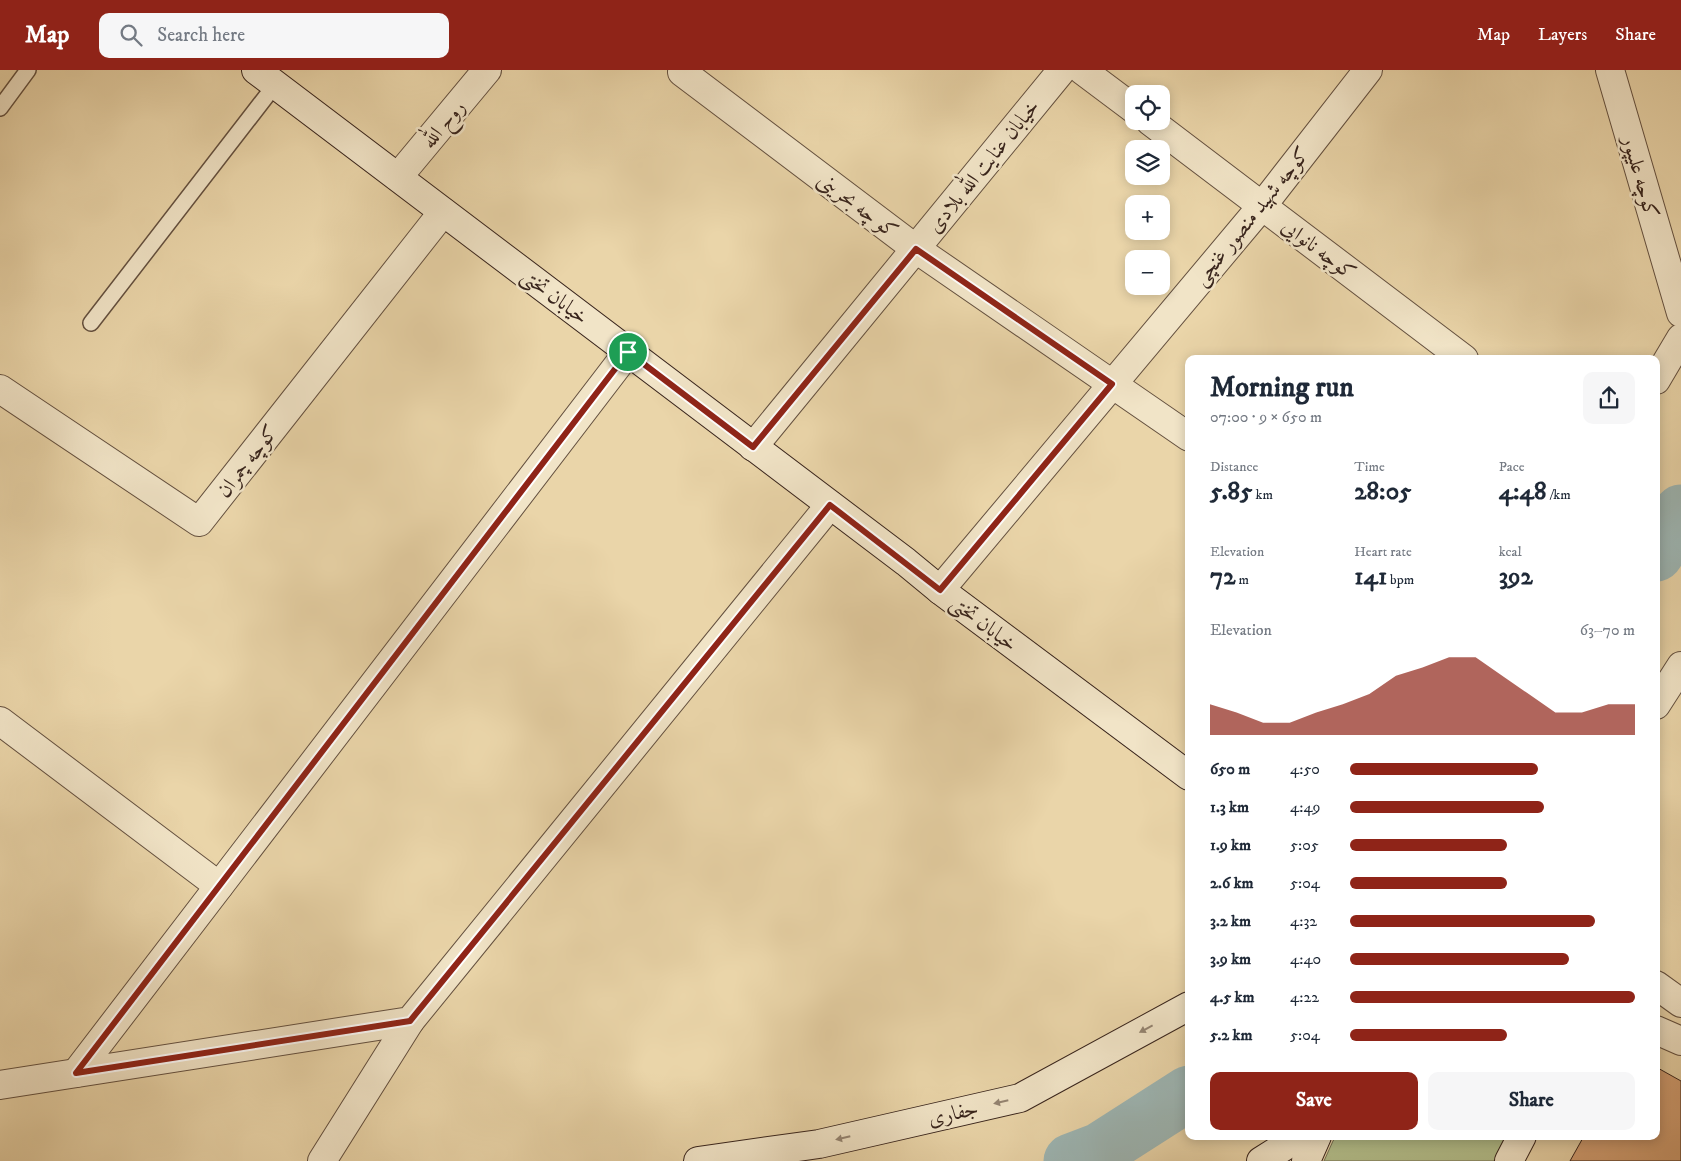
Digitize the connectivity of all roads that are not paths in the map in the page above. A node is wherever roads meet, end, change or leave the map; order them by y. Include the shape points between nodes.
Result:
1 (28, 70) edge
2 (487, 70) edge
3 (1062, 70) edge
4 (1082, 70) edge
5 (1368, 70) edge
6 (1610, 70) edge
7 (682, 72) dead end
8 (265, 77) edge
9 (1125, 102) edge
10 (0, 108) edge
11 (1162, 130) edge
12 (398, 177) junction
13 (1262, 206) junction
14 (443, 212) junction
15 (916, 249) junction
16 (1681, 313) edge
17 (90, 323) dead end
18 (1681, 338) edge
19 (628, 352) junction
20 (1459, 355) edge
21 (1660, 373) edge
22 (1112, 384) junction
23 (0, 388) edge
24 (1185, 434) edge
25 (753, 447) junction
26 (830, 505) junction
27 (940, 590) junction
28 (1679, 672) edge
29 (1660, 699) edge
30 (0, 721) edge
31 (1185, 773) edge
32 (219, 886) junction
33 (1185, 1008) edge
34 (410, 1021) junction
35 (1660, 1032) edge
36 (1681, 1041) edge
37 (76, 1073) junction
38 (0, 1085) edge
39 (1294, 1140) edge
40 (1315, 1140) edge
41 (1520, 1140) edge
42 (322, 1161) edge
43 (698, 1161) edge
44 (1260, 1161) edge
45 (1306, 1161) edge
46 (1509, 1161) edge

1 - 10 lane
2 - 12 street, روح الله
3 - 15 street, خیابان عنایت الله بلادی
4 - 9 street
5 - 13 street, کوچه شهید منصور غنچی
6 - 16 street, کوچه علیپور
7 - 15 street, کو چه بحرینی
8 - 12 street, خیابان تختی
8 - 17 lane
11 - 13 street, کوچه نانوایی
12 - 14 street, خیابان تختی
13 - 20 street, کوچه نانوایی
13 - 22 street, کوچه شهید منصور غنچی
14 - 19 street, خیابان تختی
14 - 23 street, کوچه چمران via 199,522
15 - 22 street, کو چه بحرینی
15 - 25 street, خیابان عنایت الله بلادی
18 - 21 street
19 - 25 street, خیابان تختی
19 - 32 street
22 - 24 street, کو چه بحرینی
22 - 27 street, کوچه شهید منصور غنچی
25 - 26 street, خیابان تختی
26 - 27 street, خیابان تختی
26 - 34 street
27 - 31 street, خیابان تختی
28 - 29 street
30 - 32 street
32 - 37 street
33 -> 43 street, جفاری via 1020,1098 819,1144
34 - 37 street
34 - 42 street
35 - 36 street
37 - 38 street
39 - 44 street
40 - 45 street
41 - 46 street

